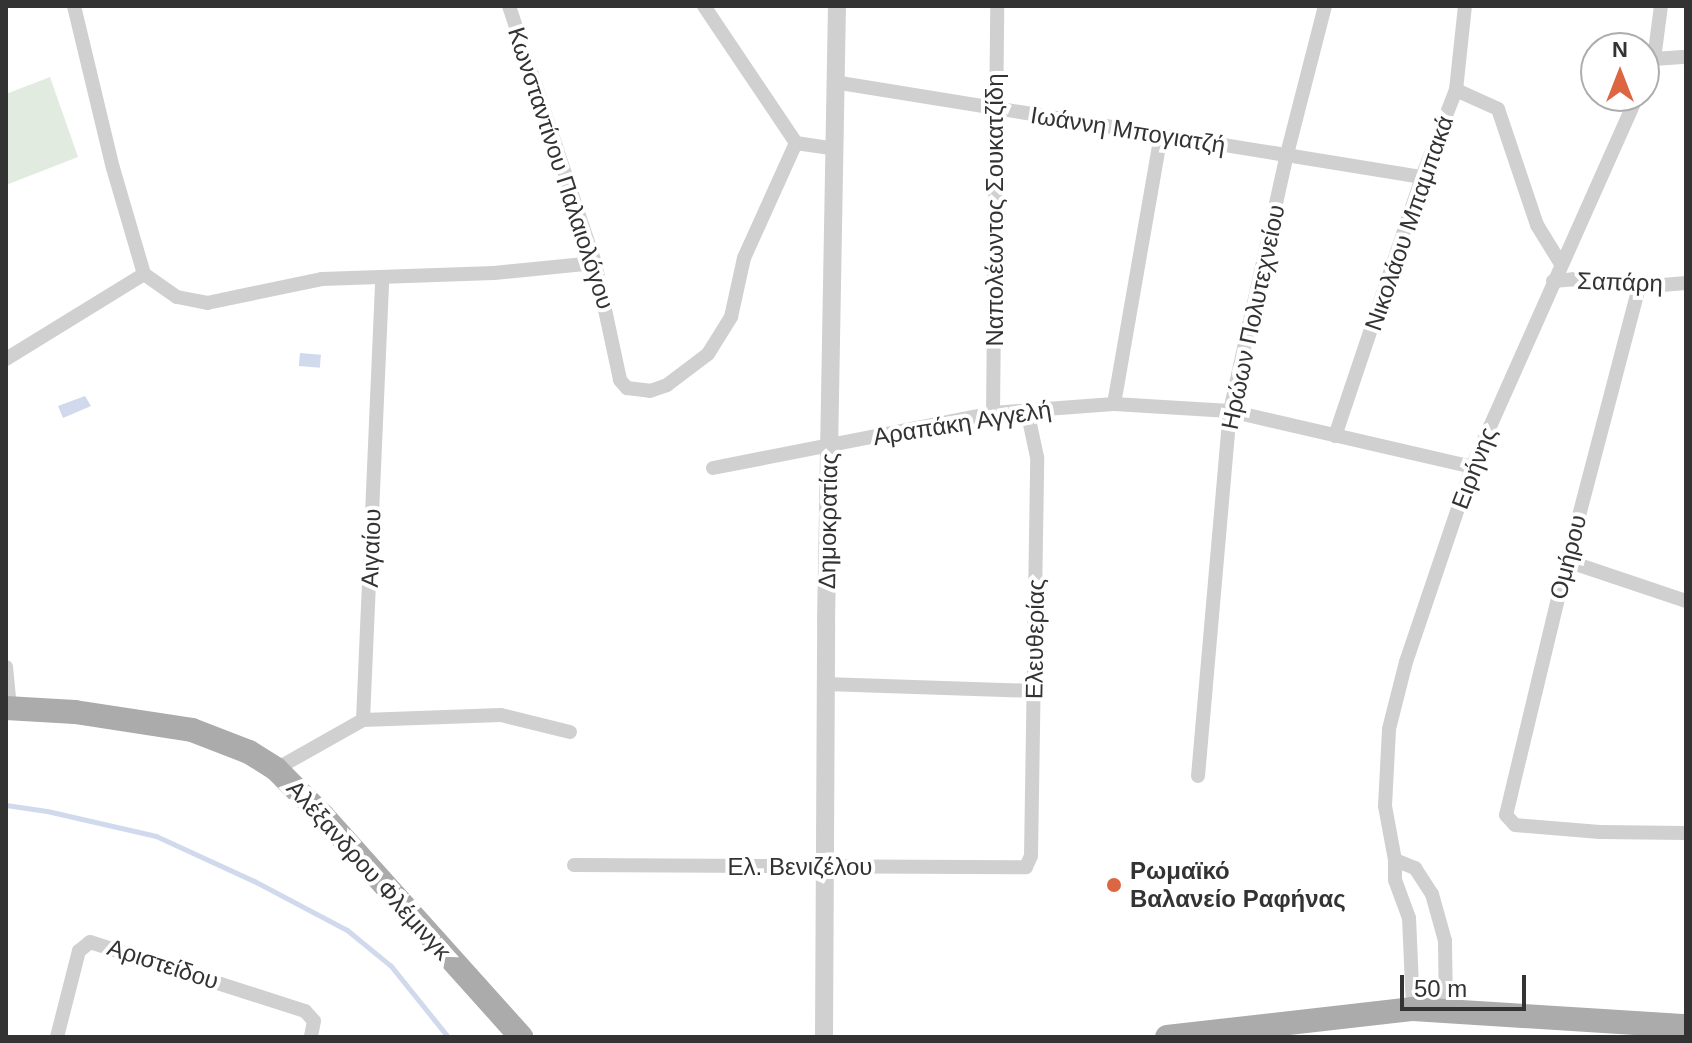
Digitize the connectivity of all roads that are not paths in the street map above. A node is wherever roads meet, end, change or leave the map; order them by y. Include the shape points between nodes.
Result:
1 (74, 6) edge
2 (509, 6) edge
3 (704, 6) edge
4 (837, 6) edge
5 (997, 6) edge
6 (1325, 6) edge
7 (1465, 6) edge
8 (1661, 6) edge
9 (1658, 32) edge
10 (1686, 57) edge
11 (1660, 59) edge
12 (834, 82) junction
13 (1456, 90) junction
14 (995, 109) junction
15 (1630, 112) edge
16 (1161, 135) junction
17 (796, 143) junction
18 (836, 149) junction
19 (1287, 154) junction
20 (1422, 177) junction
21 (595, 263) junction
22 (1561, 264) junction
23 (144, 274) junction
24 (382, 277) junction
25 (1553, 281) junction
26 (1686, 283) edge
27 (1639, 287) junction
28 (6, 359) edge
29 (1114, 404) junction
30 (1027, 410) junction
31 (1230, 411) junction
32 (993, 413) junction
33 (1335, 436) junction
34 (829, 444) junction
35 (1472, 467) junction
36 (713, 468) dead end
37 (1567, 561) junction
38 (1686, 601) edge
39 (6, 667) edge
40 (825, 684) junction
41 (1035, 691) junction
42 (8, 708) edge
43 (363, 720) junction
44 (570, 732) dead end
45 (276, 769) junction
46 (1198, 776) dead end
47 (1686, 833) edge
48 (1395, 860) junction
49 (574, 865) dead end
50 (1026, 867) joint
51 (825, 868) junction
52 (1413, 1009) junction
53 (1446, 1009) junction
54 (1686, 1026) edge
55 (57, 1037) edge
56 (311, 1037) edge
57 (521, 1037) edge
58 (824, 1037) edge
59 (1167, 1037) edge

1 - 23 street
2 - 21 street, Κωνσταντίνου Παλαιολόγου
3 - 17 street
4 - 12 street, Δημοκρατίας
5 - 14 street, Ναπολέωντος Σουκατζίδη
6 - 19 street, Ηρώων Πολυτεχνείου
7 - 13 street, Νικολάου Μπαμπακά
8 - 9 street
10 - 11 street
12 - 14 street, Ιωάννη Μπογιατζή
12 - 18 street, Δημοκρατίας
13 - 20 street, Νικολάου Μπαμπακά
13 - 22 street via 1498,109 1537,225
14 - 16 street, Ιωάννη Μπογιατζή
14 - 32 street, Ναπολέωντος Σουκατζίδη
15 - 22 street, Ειρήνης
16 - 19 street, Ιωάννη Μπογιατζή
16 - 29 street
17 - 18 street
17 - 21 street, Κωνσταντίνου Παλαιολόγου via 744,258 724,331 701,363 667,385 639,391 620,380
18 - 34 street, Δημοκρατίας
19 - 20 street, Ιωάννη Μπογιατζή
19 - 31 street, Ηρώων Πολυτεχνείου
20 - 33 street, Νικολάου Μπαμπακά
21 - 24 street
22 - 25 street, Ειρήνης
23 - 24 street via 177,297 207,303 322,279
23 - 28 street
24 - 43 street, Αιγαίου
25 - 27 street, Σαπάρη
25 - 35 street, Ειρήνης
26 - 27 street, Σαπάρη
27 - 37 street, Ομήρου
29 - 30 street, Αραπάκη Αγγελή
29 - 31 street, Αραπάκη Αγγελή
30 - 32 street, Αραπάκη Αγγελή
30 - 41 street, Ελευθερίας via 1037,457
31 - 33 street, Αραπάκη Αγγελή
31 - 46 street, Ηρώων Πολυτεχνείου
32 - 34 street, Αραπάκη Αγγελή
33 - 35 street, Αραπάκη Αγγελή
34 - 36 street, Αραπάκη Αγγελή
34 - 40 street, Δημοκρατίας
35 - 48 street, Ειρήνης via 1406,662 1389,729 1385,806
37 - 38 street
37 - 47 street, Ομήρου via 1506,815 1515,825
39 - 42 street
40 - 41 street
40 - 51 street, Δημοκρατίας
41 - 50 street, Ελευθερίας via 1031,856
42 - 45 main road, Αλέξανδρου Φλέμινγκ via 192,730 249,752
43 - 44 street via 501,715
43 - 45 street
45 - 57 main road, Αλέξανδρου Φλέμινγκ
48 - 52 street, Ειρήνης via 1395,880 1409,918
48 - 53 street via 1415,868 1432,894 1445,941
49 - 51 street, Ελ. Βενιζέλου
50 - 51 street, Ελ. Βενιζέλου
51 - 58 street, Δημοκρατίας
52 - 53 main road
52 - 59 main road
53 - 54 main road
55 - 56 street, Αριστείδου via 79,951 90,942 305,1011 314,1021

